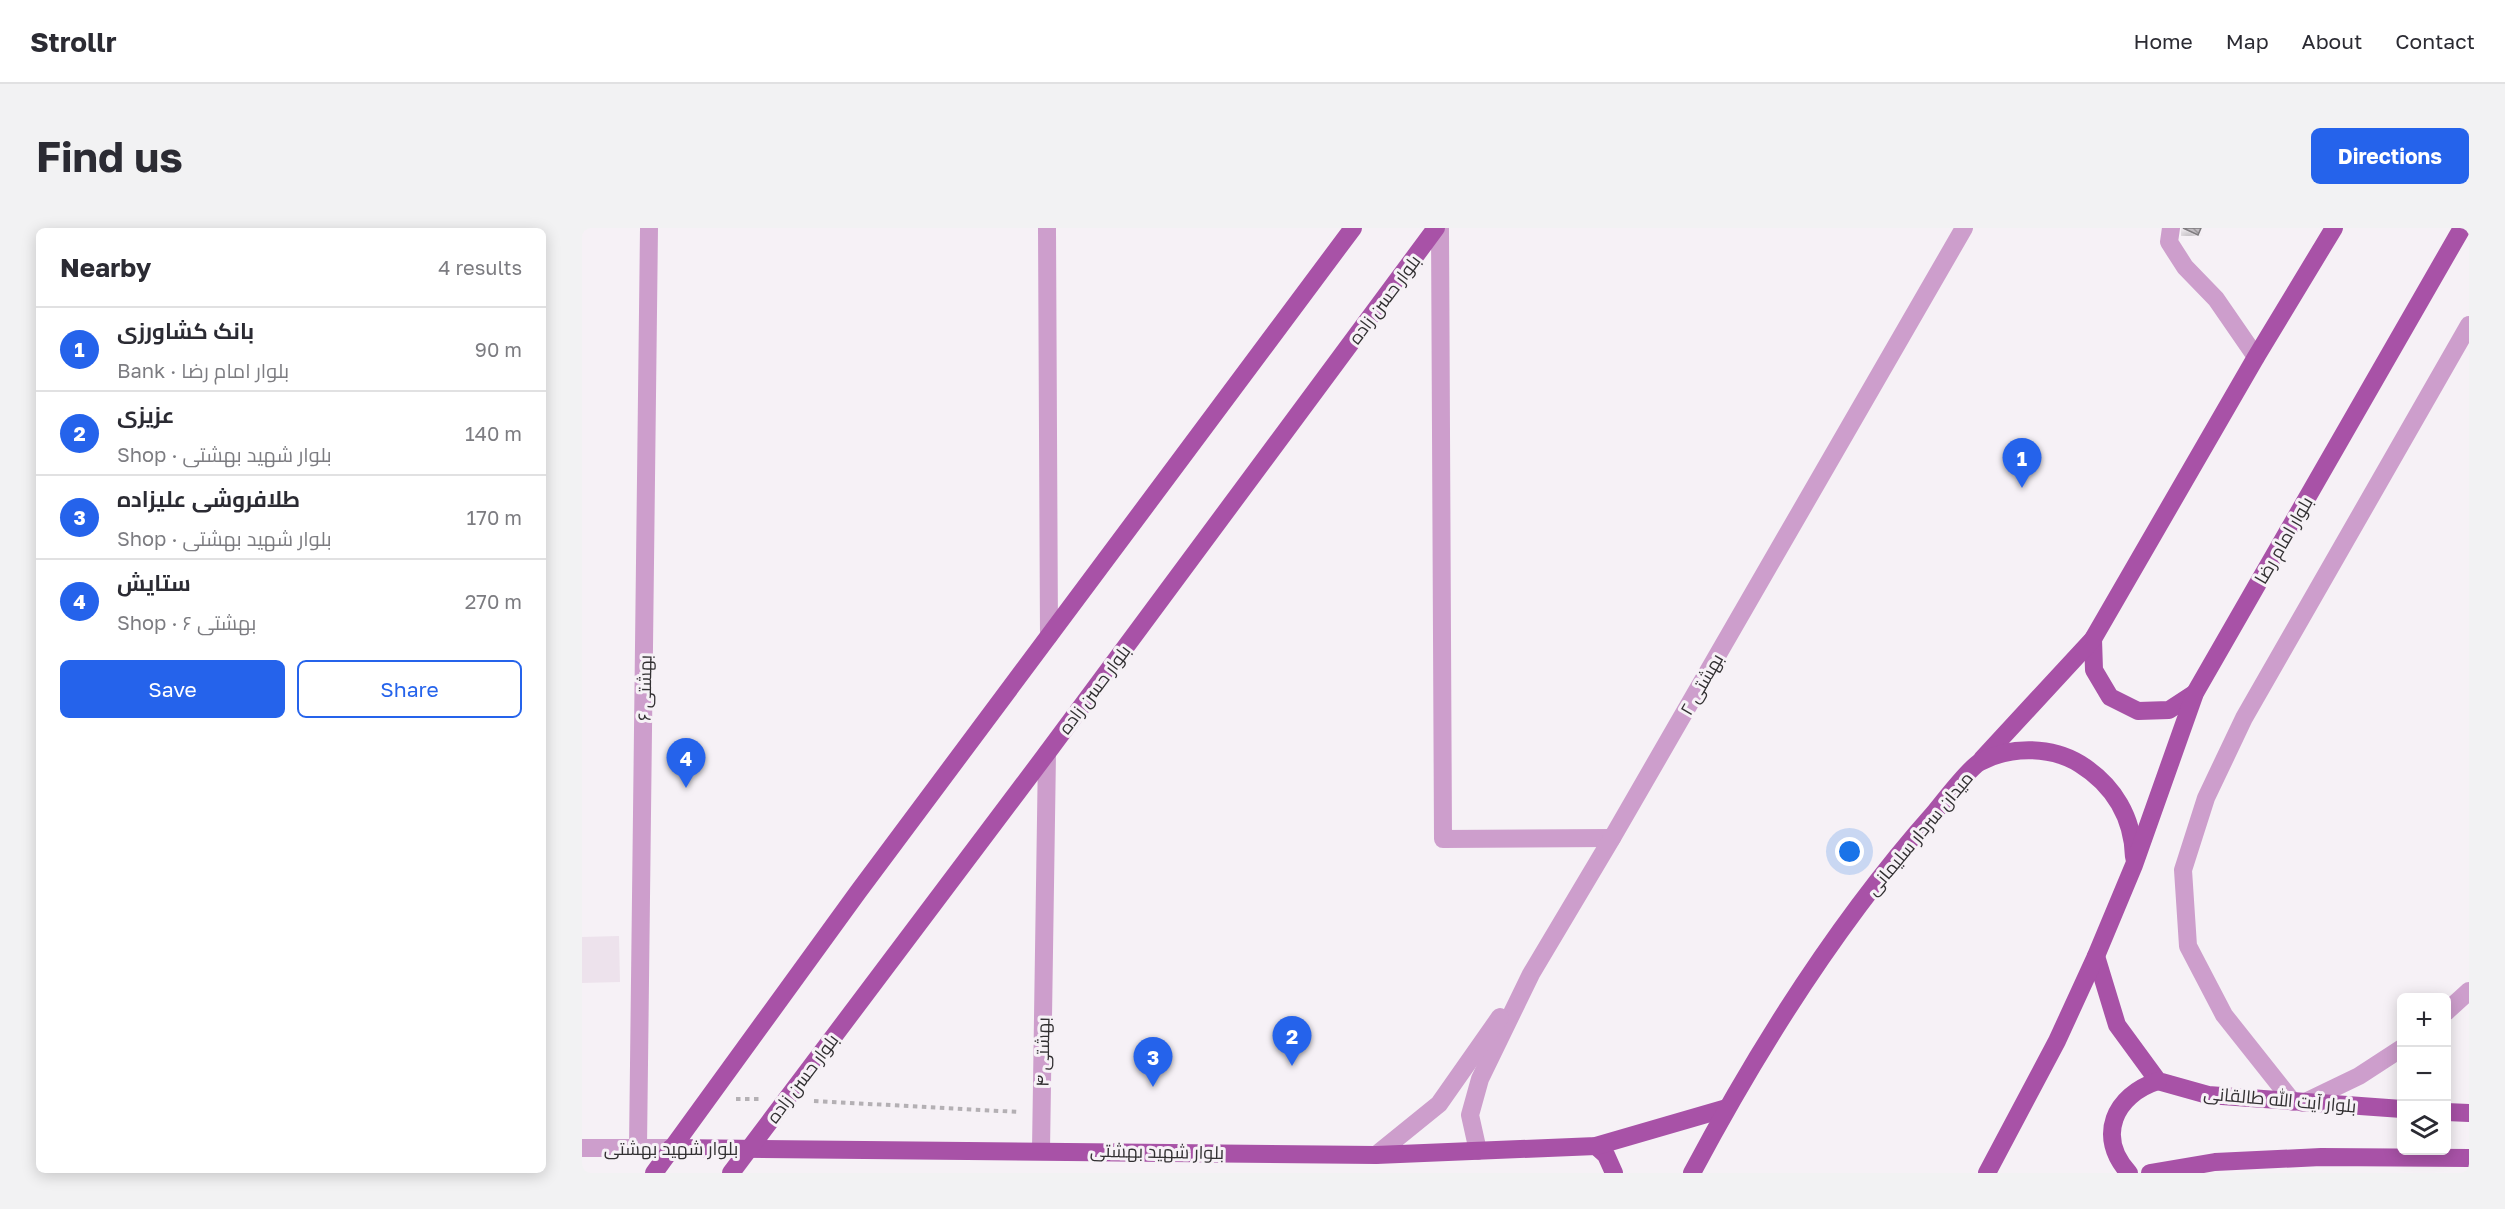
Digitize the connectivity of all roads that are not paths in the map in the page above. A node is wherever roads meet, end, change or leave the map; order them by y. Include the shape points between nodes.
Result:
1 (649, 228) edge
2 (1047, 228) edge
3 (1353, 228) edge
4 (1438, 228) edge
5 (1964, 228) edge
6 (2171, 228) edge
7 (2334, 228) edge
8 (2462, 228) edge
9 (2469, 326) edge
10 (2256, 357) junction
11 (1049, 636) junction
12 (2093, 639) junction
13 (2195, 693) junction
14 (1047, 753) junction
15 (1978, 763) junction
16 (1612, 838) junction
17 (2134, 865) junction
18 (2096, 956) junction
19 (1531, 974) junction
20 (2469, 991) edge
21 (2451, 1007) edge
22 (2397, 1051) edge
23 (2158, 1081) junction
24 (2298, 1102) junction
25 (1727, 1108) junction
26 (2397, 1109) edge
27 (2451, 1112) edge
28 (2469, 1113) edge
29 (1596, 1146) junction
30 (582, 1148) edge
31 (638, 1148) junction
32 (671, 1148) junction
33 (749, 1149) junction
34 (1041, 1150) junction
35 (1478, 1151) junction
36 (1376, 1155) junction
37 (2469, 1158) edge
38 (654, 1173) edge
39 (731, 1173) edge
40 (1614, 1173) edge
41 (1692, 1173) edge
42 (1987, 1173) edge
43 (2129, 1173) edge
44 (2151, 1173) edge

1 - 31 street, بهشتی ۶
2 - 11 street
3 - 11 main road
4 - 14 main road, بلوار حسن زاده
4 - 16 street via 1443,839
5 - 16 street, بهشتی ۲
6 - 10 street via 2169,242 2174,251 2216,299
7 - 10 main road
8 - 13 main road, بلوار امام رضا
9 - 24 street via 2244,718 2206,798 2183,870 2188,946 2224,1015
10 - 12 main road
11 - 32 main road
12 - 13 main road via 2094,670 2110,697 2138,711 2169,710
12 - 15 main road
13 - 17 main road, بلوار امام رضا
14 - 33 main road, بلوار حسن زاده
14 - 34 street, بهشتی ۴
15 - 17 main road, میدان‌ سردار سلیمانی via 1996,755 2036,750 2074,760 2091,771 2120,803 2132,833
15 - 25 main road, میدان‌ سردار سلیمانی via 1865,897 1802,986
16 - 19 street, بهشتی ۲
17 - 18 main road, میدان‌ سردار سلیمانی
18 - 23 main road via 2117,1026
18 - 42 main road, میدان‌ سردار سلیمانی via 2057,1041
19 - 35 street, بهشتی ۲ via 1480,1079 1470,1115
19 - 36 street via 1439,1104
20 - 21 street
22 - 24 street via 2359,1076
23 - 24 main road, بلوار آیت الله طالقانی via 2208,1095
23 - 43 main road via 2141,1086 2117,1112 2112,1129 2113,1147
24 - 26 main road, بلوار آیت الله طالقانی
25 - 29 main road, بلوار شهید بهشتی
25 - 41 main road, میدان‌ سردار سلیمانی
27 - 28 main road
29 - 35 main road, بلوار شهید بهشتی
29 - 40 main road via 1606,1155
30 - 31 street, بلوار شهید بهشتی
31 - 32 street, بلوار شهید بهشتی
32 - 33 main road, بلوار شهید بهشتی
32 - 38 main road
33 - 34 main road, بلوار شهید بهشتی
33 - 39 main road, بلوار حسن زاده
34 - 36 main road, بلوار شهید بهشتی
35 - 36 main road, بلوار شهید بهشتی
37 - 44 main road via 2321,1157 2215,1162

